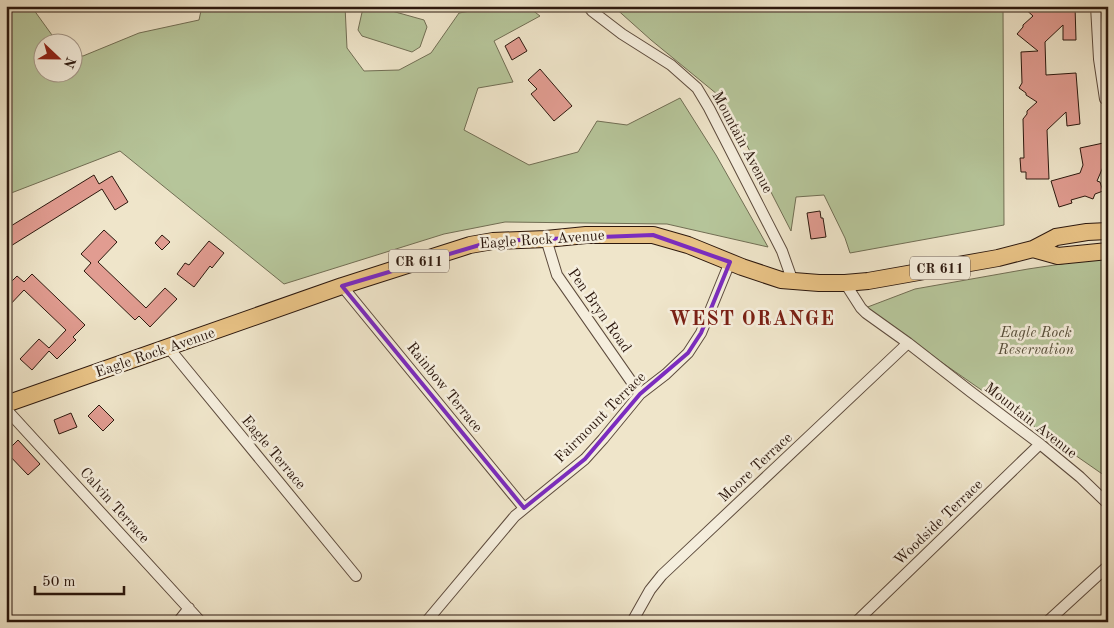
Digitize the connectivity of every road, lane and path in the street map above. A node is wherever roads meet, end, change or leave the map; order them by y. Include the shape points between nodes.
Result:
1 (588, 6) edge
2 (1096, 6) edge
3 (1105, 99) dead end
4 (1108, 231) edge
5 (546, 239) junction
6 (1108, 240) edge
7 (1033, 249) junction
8 (1108, 251) edge
9 (1065, 254) junction
10 (730, 262) junction
11 (793, 282) junction
12 (845, 283) junction
13 (342, 286) junction
14 (908, 342) junction
15 (168, 347) junction
16 (640, 394) junction
17 (6, 404) edge
18 (6, 408) edge
19 (1040, 444) junction
20 (1108, 504) edge
21 (524, 508) junction
22 (1108, 566) edge
23 (356, 576) dead end
24 (189, 608) junction
25 (178, 622) edge
26 (201, 622) edge
27 (426, 622) edge
28 (632, 622) edge
29 (856, 622) edge
30 (1047, 622) edge

1 - 11 street, Mountain Avenue via 622,34 671,65 697,88 782,251
2 - 3 street
4 - 7 main road, Eagle Rock Avenue / CR 611 via 1056,237
5 - 10 main road, Eagle Rock Avenue / CR 611 via 586,235 653,235
5 - 13 main road, Eagle Rock Avenue / CR 611 via 493,240 470,245
5 - 16 street, Pen Bryn Road via 557,275
6 - 9 main road via 1087,243
7 - 9 main road via 1058,256
7 - 12 main road, Eagle Rock Avenue / CR 611 via 998,258
8 - 9 main road
10 - 11 main road, Eagle Rock Avenue / CR 611
10 - 16 street, Fairmount Terrace via 701,333 688,353
11 - 12 main road, Eagle Rock Avenue / CR 611
12 - 14 street, Mountain Avenue via 866,313
13 - 15 main road, Eagle Rock Avenue / CR 611
13 - 21 street, Rainbow Terrace
14 - 19 street, Mountain Avenue
14 - 28 street, Moore Terrace via 662,575
15 - 17 main road, Eagle Rock Avenue / CR 611
15 - 23 street, Eagle Terrace
16 - 21 street, Fairmount Terrace via 585,459
18 - 24 street, Calvin Terrace
19 - 20 street, Mountain Avenue
19 - 29 street, Woodside Terrace
21 - 27 street, Fairmount Terrace
22 - 30 street
24 - 25 street
24 - 26 street, Calvin Terrace

